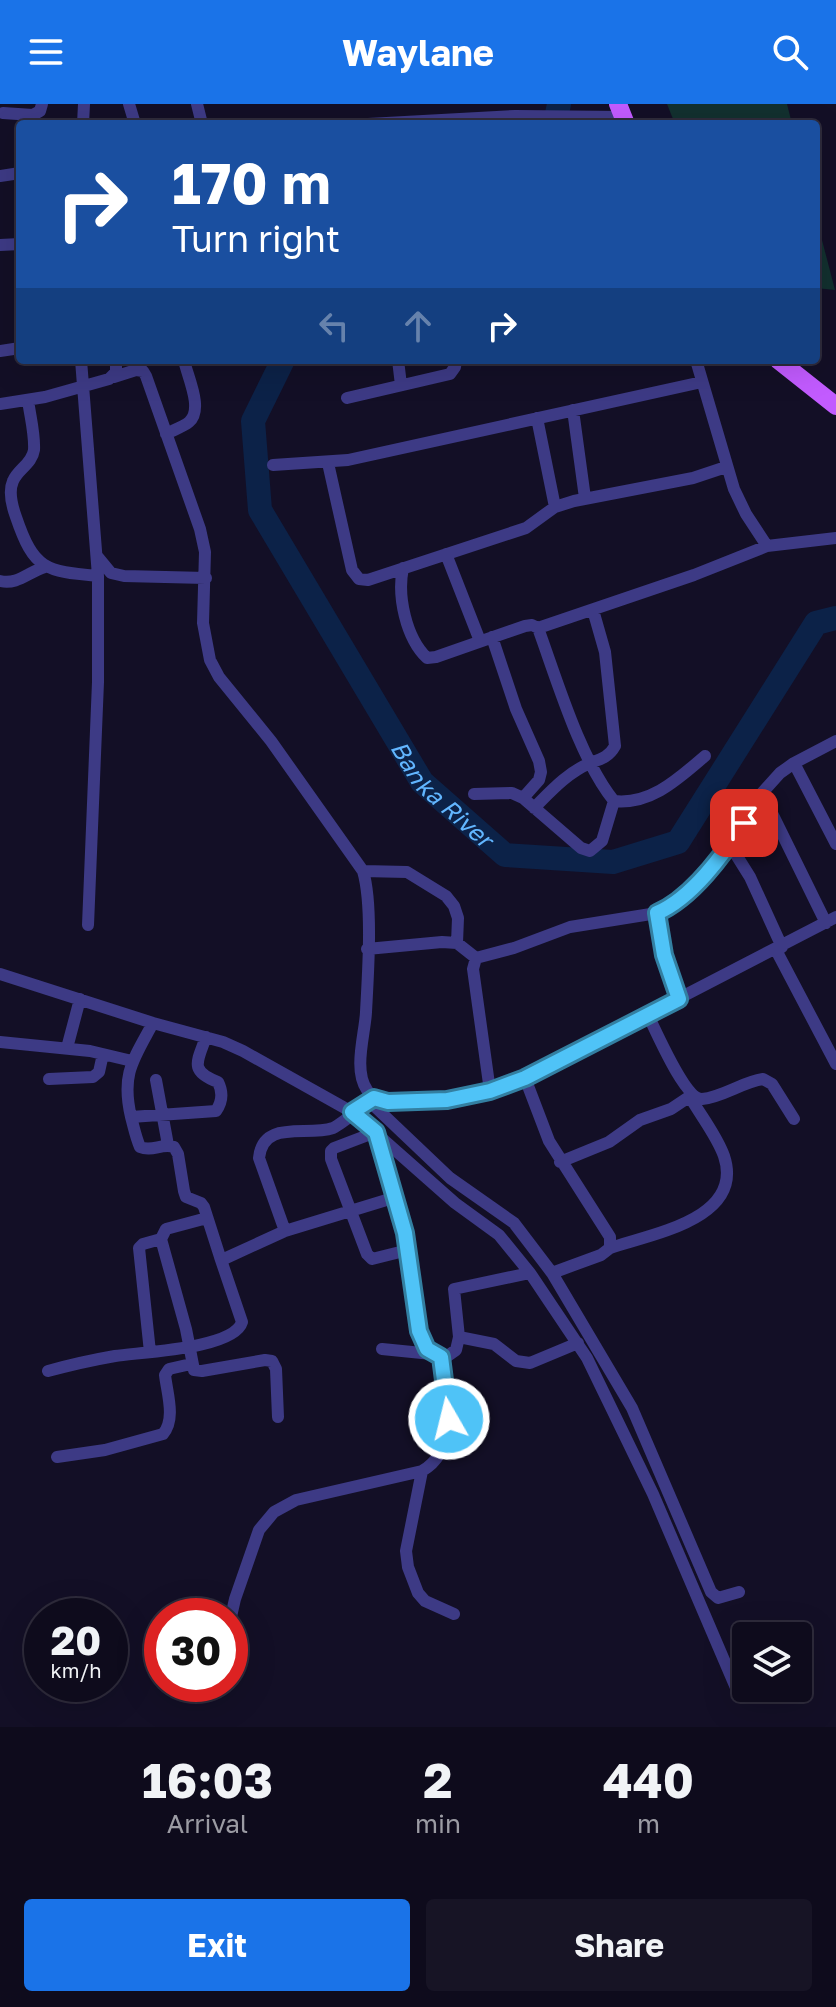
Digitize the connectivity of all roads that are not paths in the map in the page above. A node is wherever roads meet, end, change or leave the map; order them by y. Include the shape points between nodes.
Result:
1 (42, 104) edge
2 (478, 111) edge
3 (3, 113) dead end
4 (622, 115) edge
5 (402, 120) edge
6 (81, 364) edge
7 (116, 364) edge
8 (185, 364) edge
9 (398, 364) edge
10 (455, 364) edge
11 (697, 364) edge
12 (783, 364) edge
13 (114, 377) junction
14 (702, 382) junction
15 (82, 385) junction
16 (401, 385) junction
17 (347, 398) dead end
18 (28, 400) junction
19 (0, 404) edge
20 (836, 406) edge
21 (573, 410) junction
22 (537, 418) junction
23 (166, 434) junction
24 (328, 463) junction
25 (273, 465) dead end
26 (726, 467) junction
27 (585, 498) junction
28 (555, 507) junction
29 (836, 538) edge
30 (767, 546) junction
31 (446, 554) junction
32 (97, 556) junction
33 (45, 567) junction
34 (403, 568) junction
35 (98, 576) junction
36 (206, 578) junction
37 (0, 581) edge
38 (593, 610) junction
39 (538, 628) junction
40 (486, 639) junction
41 (836, 741) edge
42 (705, 756) dead end
43 (591, 763) junction
44 (794, 763) junction
45 (762, 793) junction
46 (474, 794) dead end
47 (523, 798) junction
48 (614, 801) junction
49 (534, 808) junction
50 (836, 844) edge
51 (730, 845) junction
52 (363, 871) junction
53 (657, 913) junction
54 (831, 920) edge
55 (88, 925) dead end
56 (457, 943) junction
57 (779, 948) junction
58 (367, 949) junction
59 (476, 958) junction
60 (2, 975) edge
61 (0, 990) edge
62 (80, 999) junction
63 (679, 999) junction
64 (648, 1015) junction
65 (153, 1023) junction
66 (206, 1037) junction
67 (0, 1042) edge
68 (67, 1048) junction
69 (103, 1054) junction
70 (132, 1061) junction
71 (836, 1064) edge
72 (525, 1078) junction
73 (49, 1079) dead end
74 (156, 1080) dead end
75 (490, 1091) junction
76 (691, 1096) junction
77 (372, 1100) junction
78 (352, 1112) junction
79 (162, 1114) junction
80 (131, 1117) junction
81 (794, 1119) dead end
82 (376, 1132) junction
83 (168, 1145) junction
84 (560, 1162) junction
85 (393, 1198) junction
86 (351, 1211) junction
87 (207, 1218) junction
88 (285, 1231) junction
89 (161, 1239) junction
90 (610, 1248) junction
91 (408, 1250) junction
92 (220, 1257) junction
93 (530, 1273) junction
94 (552, 1273) junction
95 (459, 1337) junction
96 (578, 1343) junction
97 (188, 1347) junction
98 (382, 1349) dead end
99 (150, 1352) junction
100 (437, 1356) junction
101 (191, 1364) junction
102 (48, 1371) dead end
103 (278, 1417) dead end
104 (57, 1457) dead end
105 (422, 1471) junction
106 (739, 1592) dead end
107 (235, 1598) edge
108 (454, 1614) dead end
109 (732, 1679) edge

1 - 3 street via 33,115
2 - 4 street
2 - 5 street
6 - 15 street
7 - 13 street
8 - 23 street via 194,415
9 - 16 street
10 - 16 street via 450,374
11 - 14 street
12 - 20 main road
13 - 15 street
13 - 23 street via 143,371
14 - 21 street
14 - 26 street
15 - 18 street
15 - 32 street
16 - 17 street
18 - 19 street
18 - 33 street via 34,451 13,481 11,493 26,547
21 - 22 street
21 - 27 street
22 - 24 street
22 - 28 street
23 - 36 street via 200,529
24 - 25 street
24 - 34 street via 352,570 368,580
26 - 27 street
26 - 30 street
27 - 28 street
28 - 31 street via 526,528
29 - 30 street
30 - 38 street
31 - 34 street
31 - 40 street
32 - 35 street
32 - 36 street via 111,573 124,576
33 - 35 street
33 - 37 street via 19,581
34 - 40 street via 407,621 427,658
35 - 55 street
36 - 52 street via 205,643 219,677
38 - 39 street
38 - 43 street via 605,652 615,746
39 - 40 street via 525,626
39 - 43 street
40 - 47 street via 539,761 539,780
41 - 44 street
42 - 48 street via 659,793 628,803
43 - 48 street
43 - 49 street via 573,771
44 - 45 street
44 - 50 street
45 - 51 street
45 - 54 street
46 - 47 street via 512,793
47 - 49 street
48 - 49 street via 602,841 590,851
51 - 53 street via 688,893
51 - 57 street via 750,877
52 - 56 street via 407,872 446,896 458,918
52 - 58 street
53 - 59 street via 581,925
53 - 63 street
54 - 57 street
56 - 58 street
56 - 59 street
57 - 63 street
57 - 71 street
58 - 77 street via 361,1074
59 - 75 street via 473,969
60 - 61 street
60 - 62 street
62 - 65 street
62 - 68 street
63 - 64 street
64 - 72 street
64 - 76 street
65 - 66 street
65 - 70 street
66 - 78 street via 243,1051
66 - 79 street via 198,1070 218,1082 220,1106 209,1113
67 - 68 street
68 - 69 street
69 - 70 street
69 - 73 street via 93,1077
70 - 80 street via 126,1094
72 - 75 street
72 - 84 street
74 - 79 street
75 - 77 street via 447,1100
76 - 81 street via 708,1097 763,1079 772,1084
76 - 84 street via 640,1120 609,1142
76 - 90 street via 723,1154 727,1184 714,1205 687,1223
77 - 78 street
77 - 94 street via 450,1178 514,1223
78 - 82 street
78 - 88 street via 330,1129 279,1133 260,1146 259,1158
79 - 80 street
79 - 83 street
80 - 83 street via 140,1147
82 - 85 street
82 - 86 street via 331,1151
82 - 93 street via 499,1235
83 - 87 street via 178,1154 186,1197 201,1203
84 - 90 street via 603,1224
85 - 86 street
85 - 91 street
86 - 88 street
86 - 91 street via 372,1259
87 - 89 street via 166,1229
87 - 92 street
88 - 92 street
89 - 97 street
89 - 99 street via 139,1248
90 - 94 street
91 - 100 street via 422,1342
92 - 97 street via 241,1328
93 - 95 street via 454,1289
93 - 96 street
94 - 106 street via 632,1408 711,1592 718,1598
95 - 96 street via 494,1344 516,1361 530,1363
95 - 100 street via 451,1355
96 - 109 street via 653,1494
97 - 99 street
97 - 101 street
98 - 100 street
99 - 102 street
100 - 105 street via 448,1431 435,1460
101 - 103 street via 202,1371 272,1361
101 - 104 street via 165,1375 170,1419 163,1434
105 - 107 street via 296,1500 274,1512 259,1530
105 - 108 street via 406,1551 408,1567 425,1601

